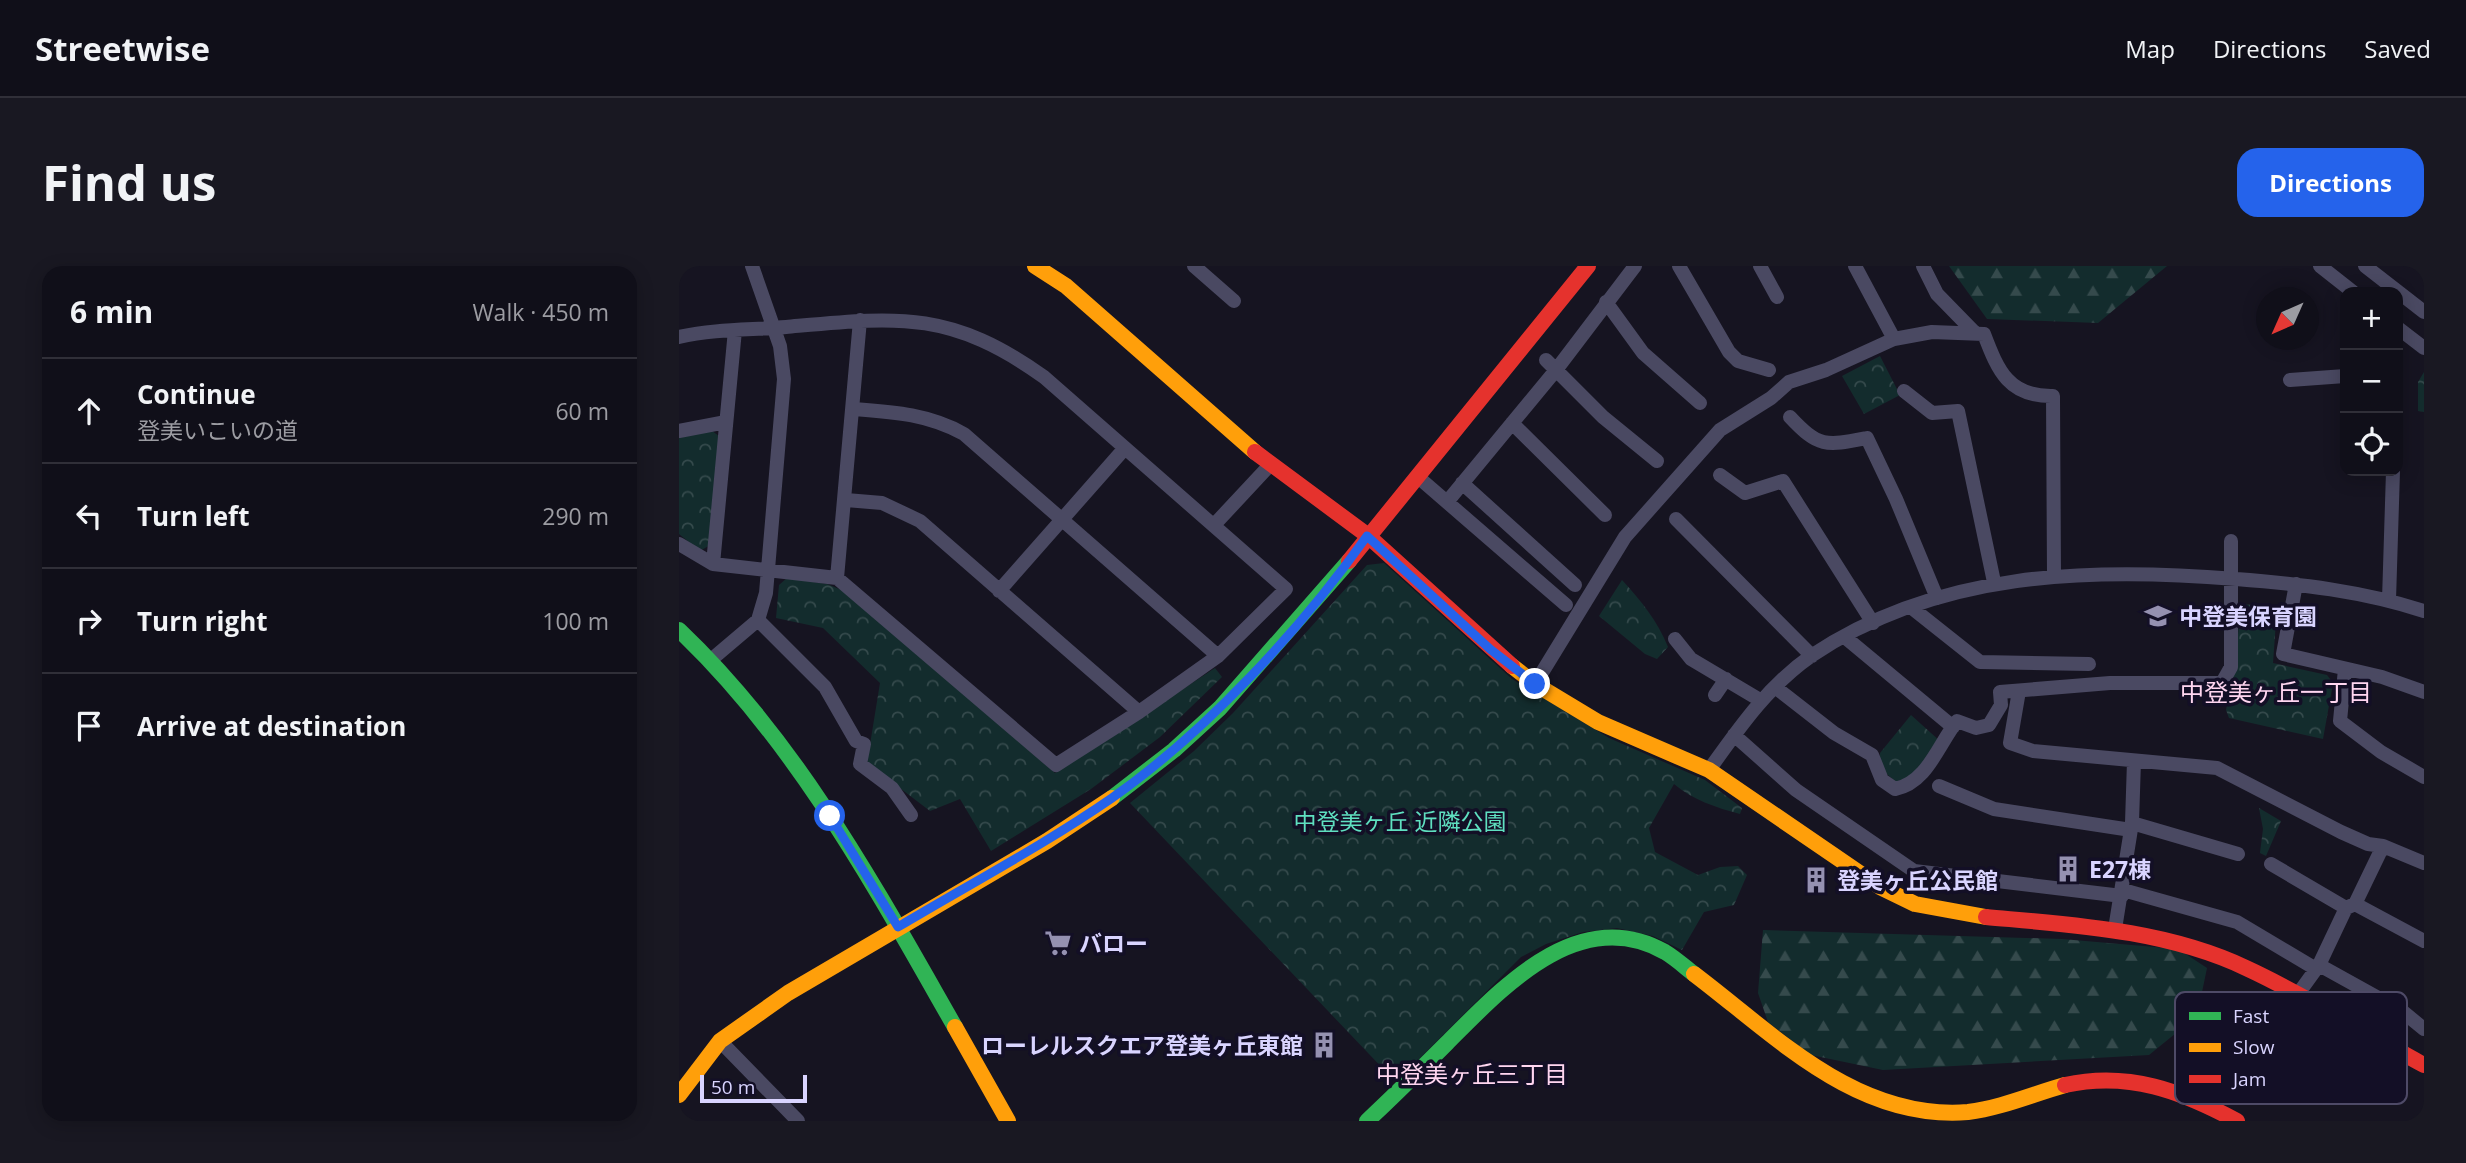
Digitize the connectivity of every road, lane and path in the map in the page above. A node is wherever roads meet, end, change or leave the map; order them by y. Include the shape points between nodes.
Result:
1 (752, 266) edge
2 (1035, 266) edge
3 (1194, 266) edge
4 (1588, 266) edge
5 (1635, 266) edge
6 (1679, 266) edge
7 (1760, 266) edge
8 (1855, 266) edge
9 (1923, 266) edge
10 (2320, 266) edge
11 (2365, 266) edge
12 (2347, 287) edge
13 (1777, 297) dead end
14 (1234, 302) dead end
15 (1607, 302) junction
16 (2424, 312) edge
17 (860, 320) junction
18 (774, 328) junction
19 (735, 330) junction
20 (2403, 332) edge
21 (1976, 334) junction
22 (679, 337) edge
23 (1894, 339) junction
24 (2424, 348) edge
25 (1551, 365) junction
26 (1769, 370) dead end
27 (2340, 376) edge
28 (2290, 380) dead end
29 (1904, 391) dead end
30 (1700, 403) dead end
31 (853, 409) junction
32 (1790, 417) dead end
33 (726, 422) junction
34 (1512, 423) junction
35 (679, 430) edge
36 (1125, 448) junction
37 (1657, 461) dead end
38 (1270, 465) junction
39 (1720, 475) dead end
40 (2393, 476) edge
41 (1418, 477) junction
42 (1462, 484) junction
43 (846, 500) junction
44 (1447, 502) junction
45 (1605, 515) dead end
46 (1676, 519) dead end
47 (1062, 520) junction
48 (1214, 525) junction
49 (1367, 536) junction
50 (2231, 541) dead end
51 (679, 544) edge
52 (713, 564) junction
53 (766, 569) junction
54 (2054, 576) junction
55 (837, 578) junction
56 (1994, 582) junction
57 (2296, 584) junction
58 (1575, 585) dead end
59 (999, 591) junction
60 (1937, 598) junction
61 (2389, 600) junction
62 (1566, 605) dead end
63 (1912, 608) junction
64 (2424, 611) edge
65 (758, 620) junction
66 (1873, 623) junction
67 (679, 629) edge
68 (1846, 638) junction
69 (1675, 639) dead end
70 (1218, 656) junction
71 (1812, 656) junction
72 (712, 660) junction
73 (2089, 664) dead end
74 (2345, 669) junction
75 (1726, 679) junction
76 (1535, 684) junction
77 (1775, 687) junction
78 (2019, 691) junction
79 (2424, 692) edge
80 (1715, 695) dead end
81 (1760, 700) junction
82 (1139, 712) junction
83 (1953, 727) junction
84 (1734, 735) junction
85 (2134, 761) junction
86 (1709, 770) junction
87 (2424, 777) edge
88 (1939, 786) dead end
89 (912, 815) dead end
90 (2131, 826) junction
91 (2383, 846) junction
92 (2238, 854) dead end
93 (2424, 863) edge
94 (2271, 864) dead end
95 (2122, 893) junction
96 (2351, 906) junction
97 (898, 927) junction
98 (2115, 929) junction
99 (2424, 941) edge
100 (2318, 967) junction
101 (2294, 992) edge
102 (2299, 992) edge
103 (2366, 992) edge
104 (2407, 1015) edge
105 (2424, 1028) edge
106 (720, 1041) junction
107 (2407, 1055) edge
108 (2424, 1065) edge
109 (2175, 1092) edge
110 (679, 1095) edge
111 (2201, 1104) edge
112 (798, 1121) edge
113 (1008, 1121) edge
114 (1367, 1121) edge
115 (2237, 1121) edge

1 - 18 street
2 - 38 street via 1066,286
3 - 14 street
4 - 41 street
5 - 15 street
6 - 26 street via 1729,352 1738,361
7 - 13 street
8 - 23 street
9 - 21 street via 1937,294
10 - 12 street
11 - 16 street
15 - 25 street
15 - 30 street via 1643,353
17 - 18 street
17 - 31 street
17 - 36 street via 929,322 987,341 1044,377
18 - 19 street
18 - 53 street via 784,389
19 - 22 street
19 - 33 street
20 - 24 street
21 - 23 street via 1932,332
21 - 54 street via 1984,334 1994,361 2019,391 2031,397 2053,396
23 - 76 street via 1789,382 1720,429 1625,537
25 - 34 street
25 - 37 street via 1603,418
27 - 28 street
29 - 56 street via 1932,413 1958,411
31 - 43 street
31 - 47 street via 913,414 951,428 975,443
32 - 60 street via 1809,438 1824,445 1867,438
33 - 35 street
33 - 52 street
34 - 42 street
34 - 45 street
36 - 47 street
36 - 48 street
38 - 48 street
38 - 49 street
39 - 66 street via 1745,493 1783,481
40 - 61 street
41 - 44 street
41 - 49 street
42 - 44 street
42 - 58 street
43 - 55 street
43 - 59 street via 882,503 912,515
44 - 62 street
46 - 71 street
47 - 59 street
47 - 70 street
48 - 70 street via 1286,589
49 - 76 street
49 - 97 street via 1327,589 1220,708 1174,750 1047,841
50 - 78 street via 2231,667 2222,683 2110,683
51 - 52 street
52 - 53 street
53 - 55 street
53 - 65 street via 765,601
54 - 56 street
54 - 57 street via 2160,572
55 - 82 street via 1056,765
56 - 60 street
57 - 61 street
57 - 74 street via 2283,654
59 - 82 street
60 - 63 street
61 - 64 street
63 - 66 street
63 - 73 street via 1980,662
65 - 72 street
65 - 89 street via 825,687 856,741 864,744 860,764 892,788
66 - 68 street
67 - 72 street
68 - 71 street
68 - 83 street
69 - 75 street via 1691,659
70 - 82 street
71 - 77 street
72 - 97 street via 755,706 791,757
74 - 79 street
74 - 87 street via 2340,721
75 - 80 street
75 - 81 street
76 - 86 street via 1598,722
77 - 81 street
77 - 83 street via 1834,733 1872,755 1882,780 1895,789 1909,787 1920,777
78 - 83 street via 2000,692 2001,705 1989,726 1976,728 1957,721
78 - 85 street via 2010,743 2033,751
81 - 84 street
84 - 86 street
84 - 95 street via 1796,790 1914,872
85 - 90 street
85 - 91 street via 2217,768 2341,832
86 - 98 street via 1880,887 1915,904 1959,914
88 - 90 street via 1994,809
90 - 92 street
90 - 95 street
91 - 93 street
91 - 96 street
94 - 96 street
95 - 98 street
95 - 100 street via 2237,922
96 - 99 street
96 - 100 street
97 - 106 street via 788,993
97 - 113 street
98 - 101 street via 2245,967
100 - 102 street
100 - 103 street
104 - 105 street
106 - 110 street
106 - 112 street
107 - 108 street
109 - 114 street via 2112,1079 2061,1084 1965,1111 1915,1112 1881,1103 1835,1082 1664,951 1646,943 1601,938 1563,946 1529,964
111 - 115 street

